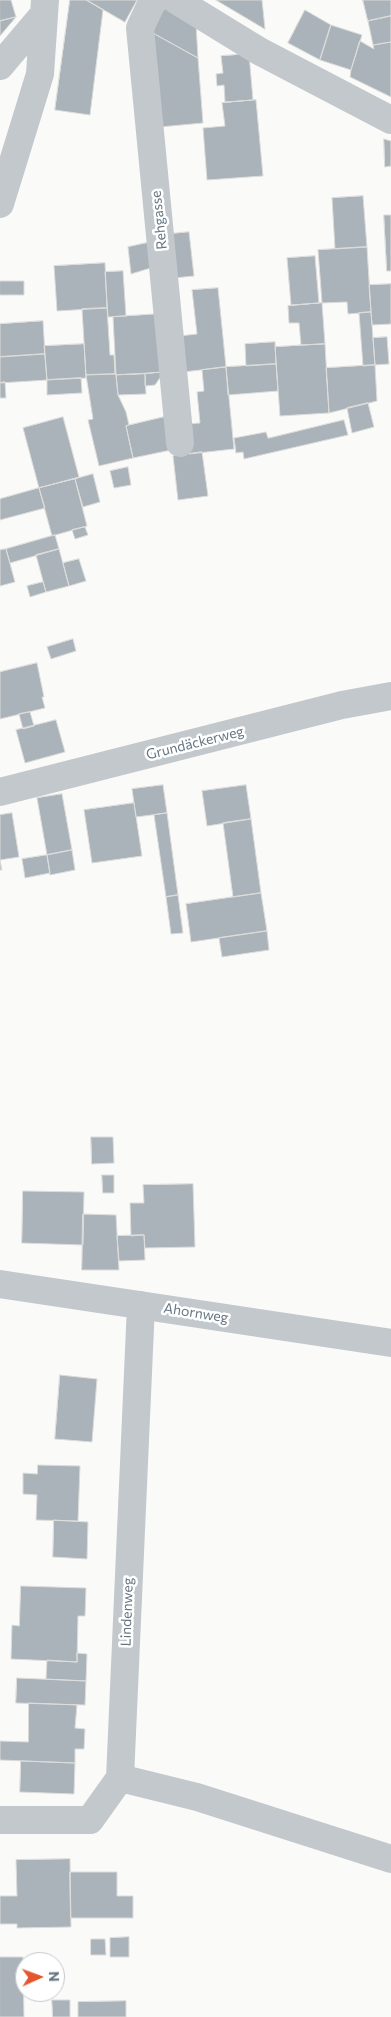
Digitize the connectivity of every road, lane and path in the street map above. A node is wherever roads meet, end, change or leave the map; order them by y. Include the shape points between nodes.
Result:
1 (153, 0) edge
2 (176, 0) edge
3 (44, 7) edge
4 (0, 66) edge
5 (391, 120) edge
6 (0, 204) edge
7 (180, 443) dead end
8 (391, 696) edge
9 (0, 792) edge
10 (0, 1284) edge
11 (141, 1305) junction
12 (391, 1343) edge
13 (120, 1778) junction
14 (0, 1820) edge
15 (391, 1859) edge

1 - 7 street, Rehgasse via 140,28
2 - 5 street via 259,51
3 - 4 street
3 - 6 street via 40,74
8 - 9 street, Grundäckerweg
10 - 11 street, Ahornweg
11 - 12 street, Ahornweg
11 - 13 street, Lindenweg
13 - 14 street via 90,1820
13 - 15 street via 198,1797

